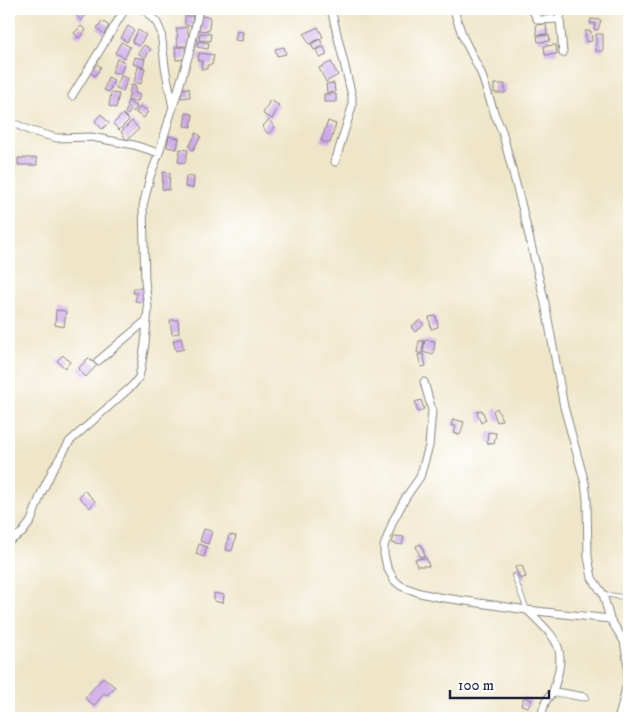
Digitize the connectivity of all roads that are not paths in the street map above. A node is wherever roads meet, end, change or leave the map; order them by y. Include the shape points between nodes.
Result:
1 (125, 9) edge
2 (144, 9) edge
3 (331, 9) edge
4 (454, 9) edge
5 (532, 9) edge
6 (562, 9) edge
7 (198, 11) edge
8 (560, 19) junction
9 (563, 53) dead end
10 (72, 96) dead end
11 (173, 108) junction
12 (9, 119) edge
13 (159, 153) junction
14 (335, 162) dead end
15 (147, 320) junction
16 (98, 360) dead end
17 (424, 382) dead end
18 (9, 541) edge
19 (514, 576) dead end
20 (603, 594) junction
21 (629, 598) edge
22 (527, 610) junction
23 (610, 619) junction
24 (552, 694) junction
25 (586, 697) dead end
26 (541, 718) edge
27 (618, 718) edge

1 - 10 street
2 - 11 street via 161,32
3 - 14 street via 353,102
4 - 20 street via 502,131 522,206 545,303 564,407 582,467 592,578
5 - 8 street via 539,20
6 - 8 street
7 - 11 street via 190,54
8 - 9 street
11 - 13 street
12 - 13 street via 31,131 58,138 91,137
13 - 15 street via 143,206
15 - 16 street
15 - 18 street via 139,377 133,386 70,441 53,469 31,521 22,533
17 - 22 street via 432,410 429,446 420,477 393,521 384,546 389,572 401,586 420,593
19 - 22 lane
20 - 21 lane
20 - 23 street
22 - 23 street
22 - 24 street via 550,633 560,654 560,667
23 - 27 street via 624,640 628,666
24 - 25 street via 563,692
24 - 26 street via 546,700

